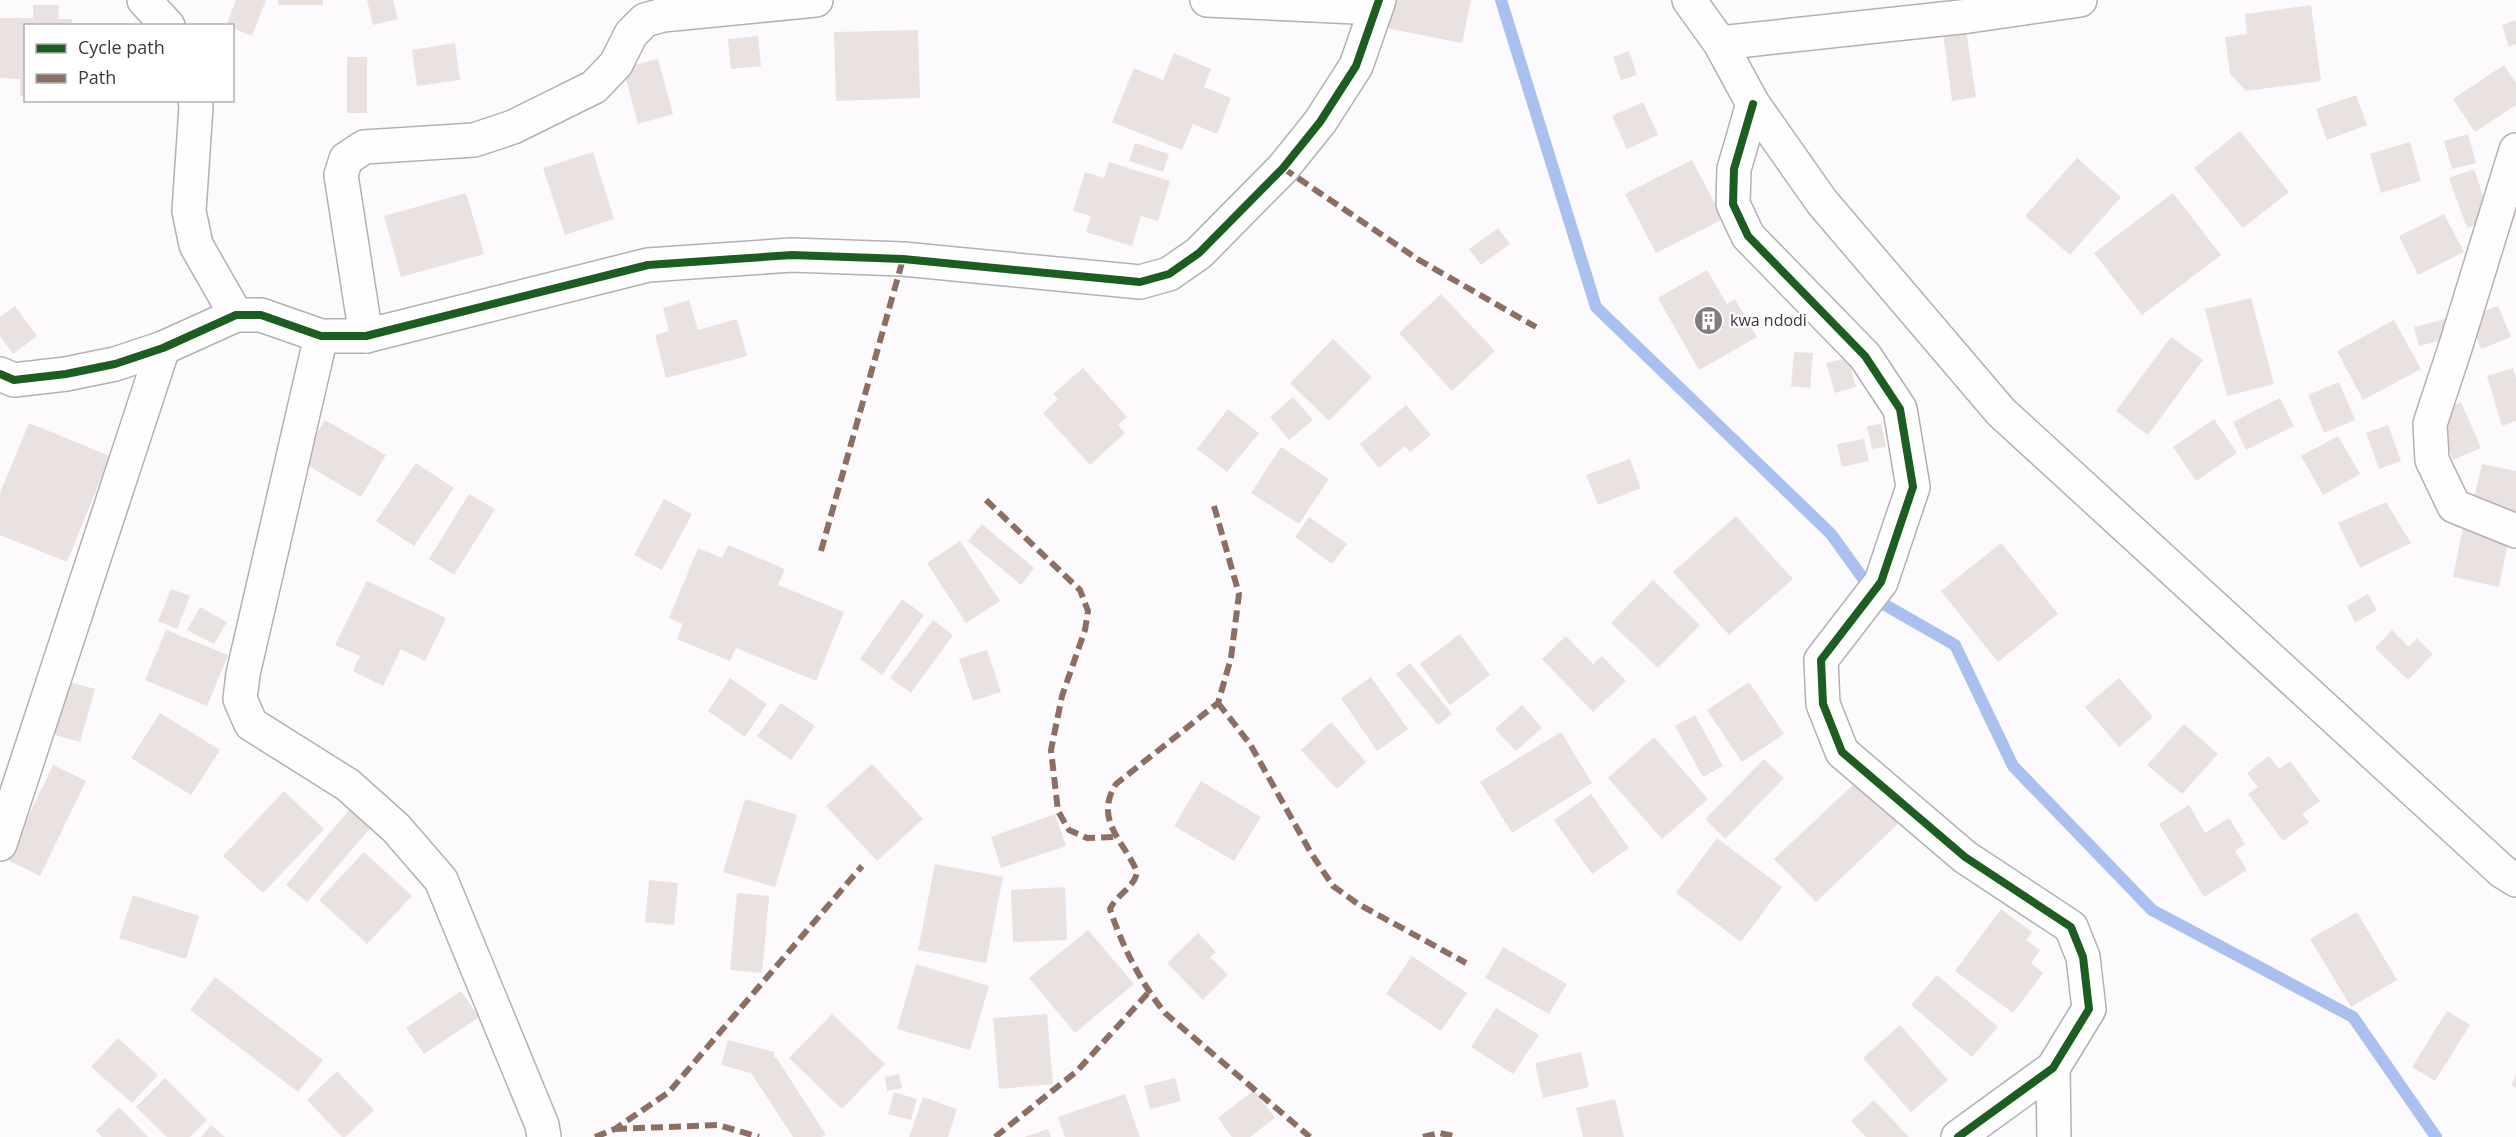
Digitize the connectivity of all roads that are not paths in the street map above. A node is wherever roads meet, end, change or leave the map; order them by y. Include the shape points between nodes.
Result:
1 (144, 0) edge
2 (816, 0) edge
3 (1207, 0) edge
4 (1689, 0) edge
5 (2080, 0) edge
6 (1378, 4) edge
7 (166, 24) edge
8 (1720, 43) junction
9 (195, 102) edge
10 (1753, 104) junction
11 (2516, 150) edge
12 (236, 315) junction
13 (321, 336) junction
14 (366, 336) junction
15 (163, 348) junction
16 (0, 374) edge
17 (2516, 531) edge
18 (0, 844) edge
19 (2516, 880) edge
20 (2053, 1068) junction
21 (544, 1137) edge
22 (1958, 1137) edge
23 (2054, 1137) edge

1 - 7 street
2 - 14 street via 645,20 631,34 616,64 594,87 513,127 474,140 364,147 346,159 341,175
3 - 6 street
4 - 8 street
5 - 8 street
6 - 14 street via 1356,66 1320,122 1283,168 1198,253 1169,274 1140,282 903,259 792,255 648,265
8 - 10 street
9 - 12 street via 189,211 196,244
10 - 19 street via 1822,202 2001,412
10 - 20 street via 1734,169 1733,204 1748,236 1865,356 1900,409 1913,487 1881,582 1821,660 1823,704 1842,752 1965,857 2071,927 2083,957 2089,1009
11 - 17 street via 2430,424 2432,459 2454,506
12 - 13 street via 261,315
12 - 15 street
13 - 14 street
13 - 21 street via 240,699 251,724 348,785 396,828 441,880
15 - 16 street via 115,364 66,374 14,380
15 - 18 street
20 - 22 street
20 - 23 street

